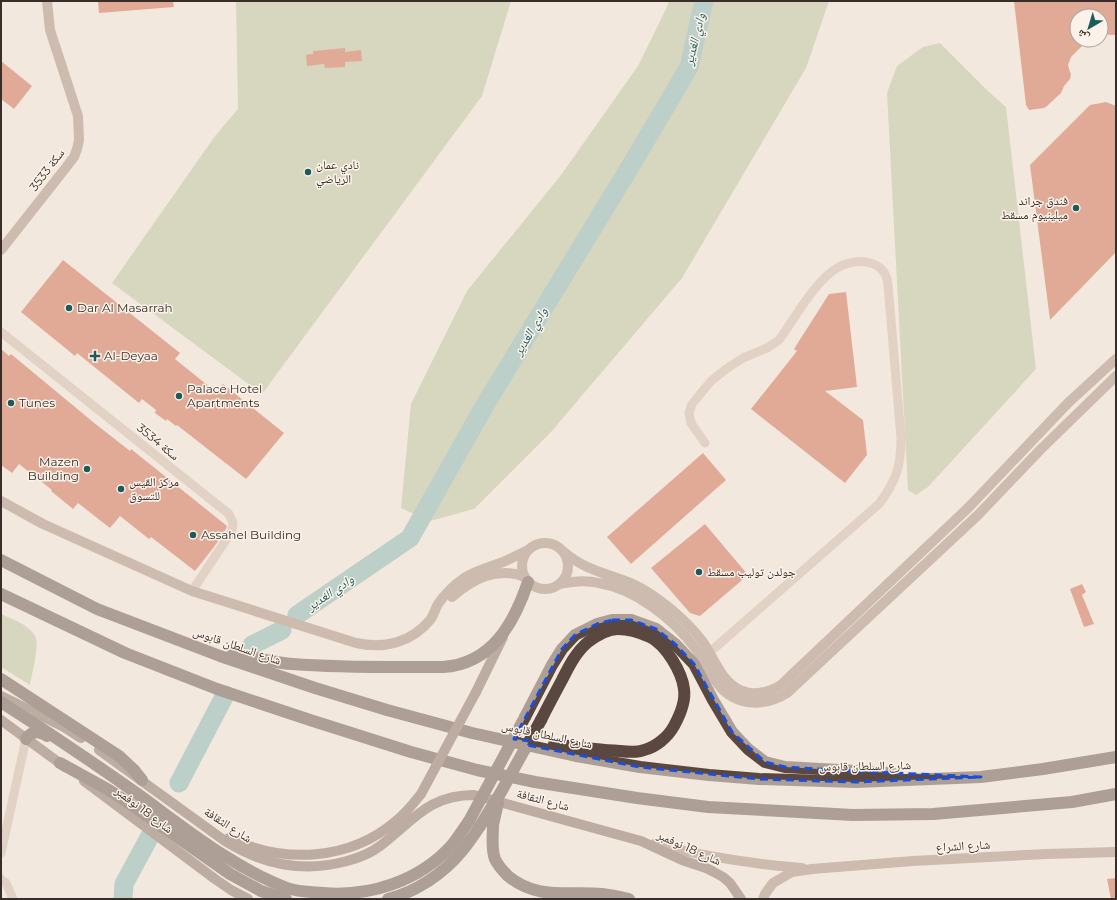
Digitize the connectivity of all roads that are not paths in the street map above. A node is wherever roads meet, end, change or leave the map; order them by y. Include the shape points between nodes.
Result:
1 (47, 1) edge
2 (1, 250) edge
3 (1, 332) edge
4 (1116, 359) edge
5 (1116, 376) edge
6 (705, 443) dead end
7 (1, 501) edge
8 (528, 550) junction
9 (564, 552) junction
10 (1, 560) edge
11 (526, 579) junction
12 (560, 584) junction
13 (192, 591) junction
14 (1, 594) edge
15 (435, 613) junction
16 (509, 624) junction
17 (710, 652) junction
18 (220, 656) junction
19 (1, 679) edge
20 (1, 696) edge
21 (1, 702) edge
22 (1, 720) edge
23 (472, 733) junction
24 (26, 738) junction
25 (88, 758) junction
26 (1116, 758) edge
27 (60, 763) junction
28 (982, 777) junction
29 (142, 780) junction
30 (501, 792) junction
31 (1116, 794) edge
32 (193, 817) junction
33 (474, 824) junction
34 (641, 841) junction
35 (1116, 852) edge
36 (1, 853) edge
37 (812, 868) junction
38 (1, 879) edge
39 (13, 899) edge
40 (248, 899) edge
41 (286, 899) edge
42 (388, 899) edge
43 (629, 899) edge
44 (741, 899) edge
45 (763, 899) edge

1 - 2 street, سكة 3533 via 50,30 78,116 77,149 74,157
3 - 13 street, سكة 3534 via 229,514 233,522 232,531
4 - 17 street via 1062,409 969,507 781,685 761,693 740,690 724,677
5 - 12 street via 978,515 779,698 762,703 744,701 729,694 717,682 684,635 641,599 619,588 600,583 580,581
6 - 17 street via 691,423 689,413 692,404 711,381 743,358 774,344 813,291 836,268 855,262 867,262 880,267 887,278 901,438 901,456 895,479 879,504
7 - 13 street via 43,524
8 - 9 street via 538,544 549,543
8 - 11 street via 522,560 522,571
8 - 15 street via 463,579 438,604
9 - 12 street via 568,569
9 - 17 street via 582,565 632,584 658,599 692,629
10 - 18 highway, شارع السلطان قابوس via 97,609
11 - 12 street via 544,589
11 - 15 street via 514,573 498,572 463,588
11 - 16 highway via 521,602
13 - 15 street via 365,645 384,645 403,640 424,626
14 - 31 highway via 125,653 218,689 411,752 535,782 708,807 853,815 933,814 1072,802
16 - 18 highway via 483,652 466,663 450,667 319,666 243,656
16 - 32 main road, bridge via 421,794 397,821 377,835 353,847 327,854 275,853 249,846
18 - 23 highway, شارع السلطان قابوس via 387,710
19 - 29 highway via 119,756
20 - 29 main road, شارع الثقافة via 64,727
21 - 25 highway
22 - 24 main road
23 - 28 highway, شارع السلطان قابوس via 576,756 709,775 856,782
23 - 30 highway, bridge via 606,751 644,750 657,745 670,733 679,718 684,690 675,663 651,638 634,632 617,629 587,643 577,653 541,720
24 - 25 highway via 32,733 40,732 78,757
24 - 27 main road, شارع 18 نوفمبر
24 - 36 street
25 - 33 highway via 223,855 252,872 289,888 335,894 357,893 399,882 436,860
26 - 28 highway, شارع السلطان قابوس
27 - 40 main road, شارع 18 نوفمبر via 215,879
27 - 41 highway via 133,806 230,874 261,891
28 - 33 highway, bridge via 785,767 765,762 732,732 694,664 675,644 656,629 631,620 612,620 597,624 575,636 562,649 525,717
29 - 32 main road, شارع الثقافة
30 - 33 highway, bridge
30 - 43 highway, bridge via 493,825 493,846 495,859 513,880 525,889 541,894 601,894
32 - 34 main road, شارع الثقافة via 238,849 266,861 309,867 330,865 366,854 379,847 431,805 463,795 474,795
33 - 42 highway via 462,851 448,866 412,890
34 - 37 street, شارع الشراع via 743,862
34 - 44 main road, شارع 18 نوفمبر via 723,877
35 - 37 street, شارع الشراع
37 - 45 street, شارع الشراع via 792,872 773,883
38 - 39 street via 6,883

